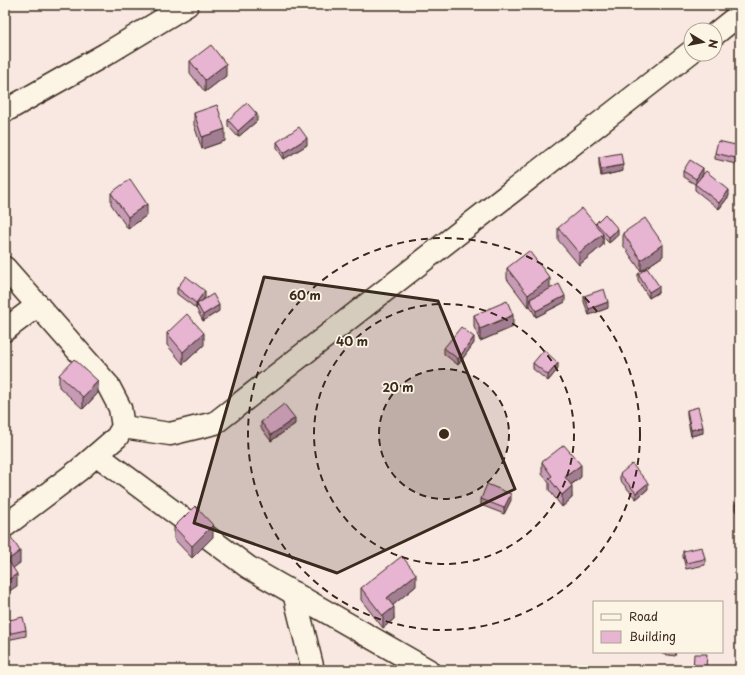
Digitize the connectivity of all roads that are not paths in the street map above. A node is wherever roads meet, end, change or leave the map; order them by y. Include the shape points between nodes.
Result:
1 (187, 5) edge
2 (738, 13) edge
3 (723, 27) edge
4 (683, 58) edge
5 (5, 111) edge
6 (5, 268) edge
7 (38, 305) junction
8 (5, 330) edge
9 (124, 427) junction
10 (97, 455) junction
11 (5, 526) edge
12 (294, 593) junction
13 (313, 670) edge
14 (428, 670) edge

1 - 5 street
2 - 3 street
4 - 9 street via 215,423 170,434
6 - 7 street
7 - 8 street
7 - 9 street via 108,385 120,408
9 - 10 street via 117,438
10 - 11 street
10 - 12 street via 248,567
12 - 13 street
12 - 14 street

